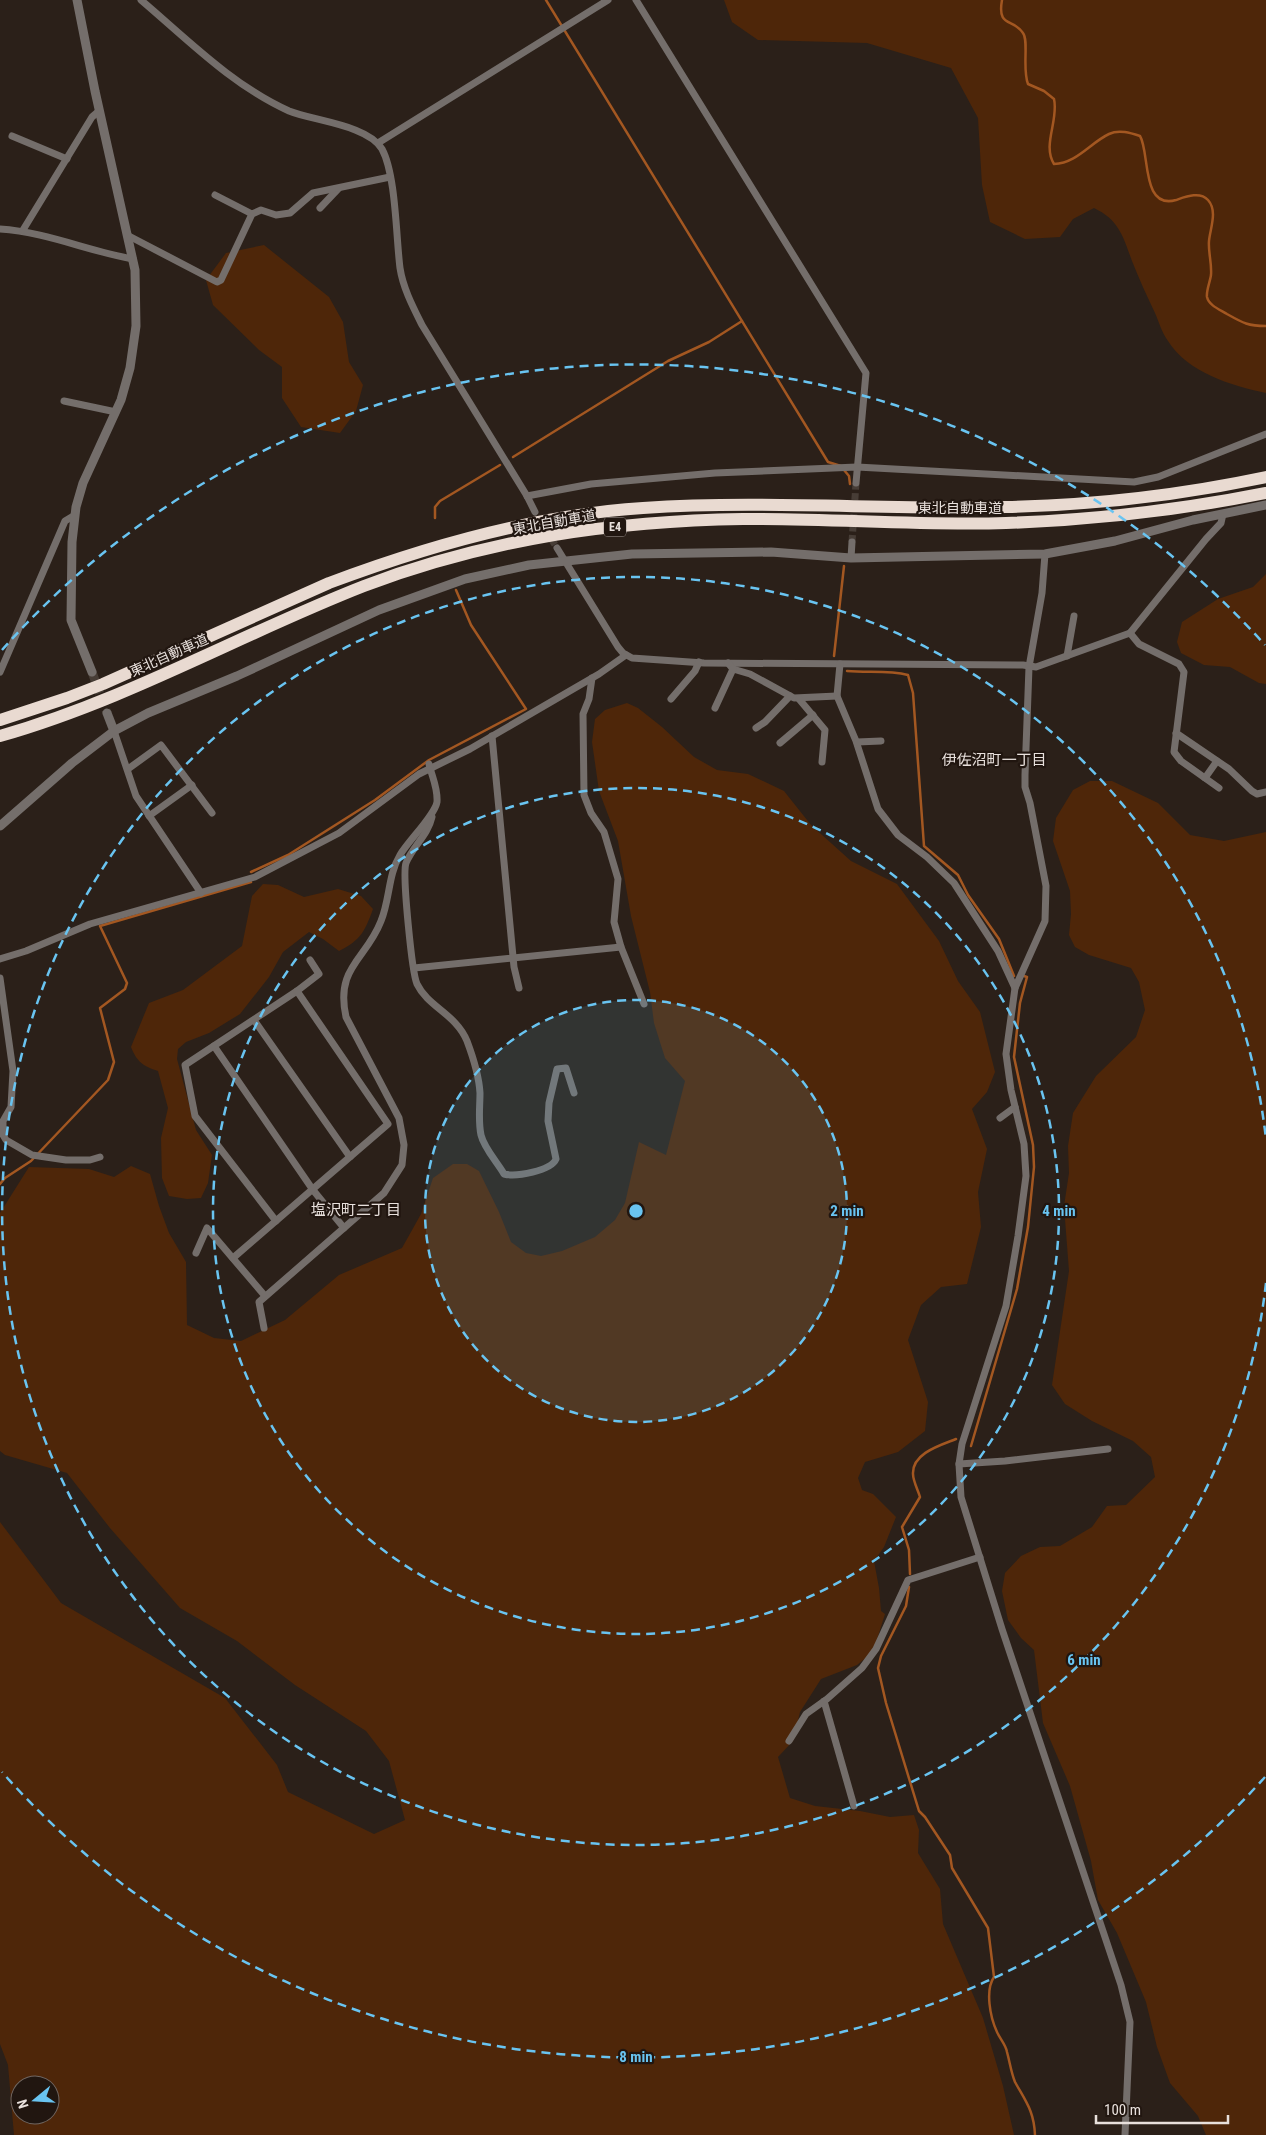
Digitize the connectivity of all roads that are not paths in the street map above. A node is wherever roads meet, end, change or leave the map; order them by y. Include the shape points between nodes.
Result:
1 (76, 0) edge
2 (141, 0) edge
3 (608, 0) edge
4 (636, 0) edge
5 (99, 111) junction
6 (12, 136) dead end
7 (378, 143) junction
8 (67, 159) junction
9 (390, 177) junction
10 (338, 188) junction
11 (214, 195) dead end
12 (320, 208) dead end
13 (252, 214) junction
14 (0, 228) edge
15 (23, 230) junction
16 (127, 234) junction
17 (133, 259) junction
18 (64, 401) dead end
19 (116, 412) junction
20 (1266, 434) edge
21 (857, 467) junction
22 (1266, 477) edge
23 (856, 483) tunnel mouth
24 (1266, 493) edge
25 (527, 496) junction
26 (1266, 505) edge
27 (535, 512) tunnel mouth
28 (1223, 514) junction
29 (75, 515) junction
30 (852, 542) tunnel mouth
31 (557, 548) tunnel mouth
32 (1045, 554) junction
33 (851, 558) junction
34 (565, 561) junction
35 (1074, 616) dead end
36 (1130, 633) junction
37 (626, 655) junction
38 (1066, 656) junction
39 (699, 662) junction
40 (840, 664) junction
41 (730, 666) junction
42 (1029, 667) junction
43 (0, 672) edge
44 (92, 672) tunnel mouth
45 (592, 678) junction
46 (790, 696) junction
47 (838, 696) junction
48 (799, 698) junction
49 (671, 699) dead end
50 (715, 708) dead end
51 (107, 713) tunnel mouth
52 (813, 715) junction
53 (0, 720) edge
54 (756, 728) dead end
55 (114, 731) junction
56 (1176, 733) junction
57 (0, 736) edge
58 (492, 736) junction
59 (881, 741) dead end
60 (857, 742) junction
61 (780, 743) dead end
62 (1217, 761) junction
63 (822, 762) dead end
64 (429, 766) junction
65 (128, 769) junction
66 (1205, 778) junction
67 (192, 785) junction
68 (1219, 788) dead end
69 (1266, 792) edge
70 (433, 811) junction
71 (212, 813) dead end
72 (149, 816) junction
73 (0, 826) edge
74 (202, 893) junction
75 (621, 947) junction
76 (514, 958) junction
77 (0, 959) edge
78 (310, 960) dead end
79 (414, 968) junction
80 (0, 978) edge
81 (519, 988) dead end
82 (1015, 988) junction
83 (297, 991) junction
84 (644, 1004) dead end
85 (254, 1020) junction
86 (214, 1046) junction
87 (574, 1093) dead end
88 (1015, 1107) junction
89 (1000, 1118) dead end
90 (100, 1157) dead end
91 (350, 1157) junction
92 (313, 1190) junction
93 (276, 1221) junction
94 (344, 1228) junction
95 (196, 1253) dead end
96 (233, 1258) junction
97 (266, 1296) junction
98 (264, 1328) dead end
99 (1108, 1449) dead end
100 (960, 1464) junction
101 (980, 1557) junction
102 (824, 1701) junction
103 (789, 1741) dead end
104 (854, 1806) dead end
105 (1125, 2135) edge

1 - 5 street
2 - 7 street via 246,87 290,111 370,137
3 - 7 street
4 - 21 street via 866,373
5 - 8 street
5 - 16 street
6 - 8 street
7 - 9 street
8 - 15 street
9 - 10 street
9 - 25 street via 400,268 409,298 422,325
10 - 12 street
10 - 13 street via 313,193 290,213 261,210
11 - 13 street
13 - 16 street via 221,280 217,282
14 - 15 street
15 - 17 street
16 - 17 street
17 - 19 street via 136,326 130,368
18 - 19 street
19 - 29 street via 83,483
20 - 21 street via 1158,477 1134,482
21 - 23 street
21 - 25 street via 715,473 591,484
22 - 53 highway, 東北自動車道 / E4 via 1183,492 1050,506 642,508 547,521 459,540 361,571 103,684
24 - 57 highway, 東北自動車道 / E4 via 1140,513 1014,523 726,520 643,524 551,536 463,555 367,585 109,698
25 - 27 street
26 - 28 street
28 - 32 street
28 - 36 street via 1221,524
29 - 43 street via 64,521
29 - 44 street via 71,620
30 - 33 street
31 - 34 street
32 - 33 street
32 - 42 street
33 - 34 street via 771,552 632,554
34 - 37 street
34 - 55 street via 465,579 379,610
35 - 38 street
36 - 38 street
36 - 56 street via 1139,644 1179,664 1184,672
37 - 39 street via 646,660
37 - 45 street
38 - 42 street
39 - 41 street
39 - 49 street
40 - 41 street
40 - 42 street
40 - 47 street
41 - 46 street
41 - 50 street
42 - 82 street via 1025,787 1043,862 1046,909 1045,921
45 - 58 street
45 - 75 street via 583,714 584,795 604,832 618,879 614,922
46 - 48 street
46 - 54 street
47 - 48 street
47 - 60 street
48 - 52 street
51 - 55 street
52 - 61 street
52 - 63 street via 825,730
55 - 65 street
55 - 73 street
56 - 62 street
56 - 66 street via 1174,752
58 - 64 street
58 - 76 street
59 - 60 street
60 - 82 street via 878,809 898,836 927,857 954,883 998,951
62 - 66 street
62 - 69 street via 1252,792
64 - 70 street via 437,790
64 - 74 street via 339,833 255,877
65 - 67 street via 161,745
65 - 72 street via 136,796
66 - 68 street
67 - 71 street
67 - 72 street
70 - 79 street via 430,825 406,862 404,871
70 - 94 street via 397,860 381,920 346,979 346,1018 399,1118 404,1156 402,1165 384,1193
72 - 74 street
74 - 77 street via 90,924
75 - 76 street
75 - 84 street
76 - 79 street
76 - 81 street
78 - 83 street via 319,974
79 - 87 street via 422,993 453,1019 467,1040 480,1090 481,1134 504,1174 544,1170 554,1163 556,1159 548,1121 557,1069 566,1068
80 - 90 street via 13,1071 12,1107 2,1121 3,1135 32,1155 66,1160
82 - 88 street via 1006,1054
83 - 85 street
83 - 91 street via 388,1124
85 - 86 street
85 - 91 street
86 - 92 street
86 - 93 street via 185,1065 195,1116
88 - 89 street
88 - 100 street via 1027,1164 1018,1236 1006,1306 962,1444
91 - 92 street
92 - 93 street
92 - 94 street
93 - 96 street
94 - 97 street
95 - 96 street via 207,1228
96 - 97 street
97 - 98 street via 259,1302
99 - 100 street
100 - 101 street via 962,1497
101 - 102 street via 908,1580 876,1649 862,1668
101 - 105 street via 1130,2022
102 - 103 street via 806,1714
102 - 104 street

